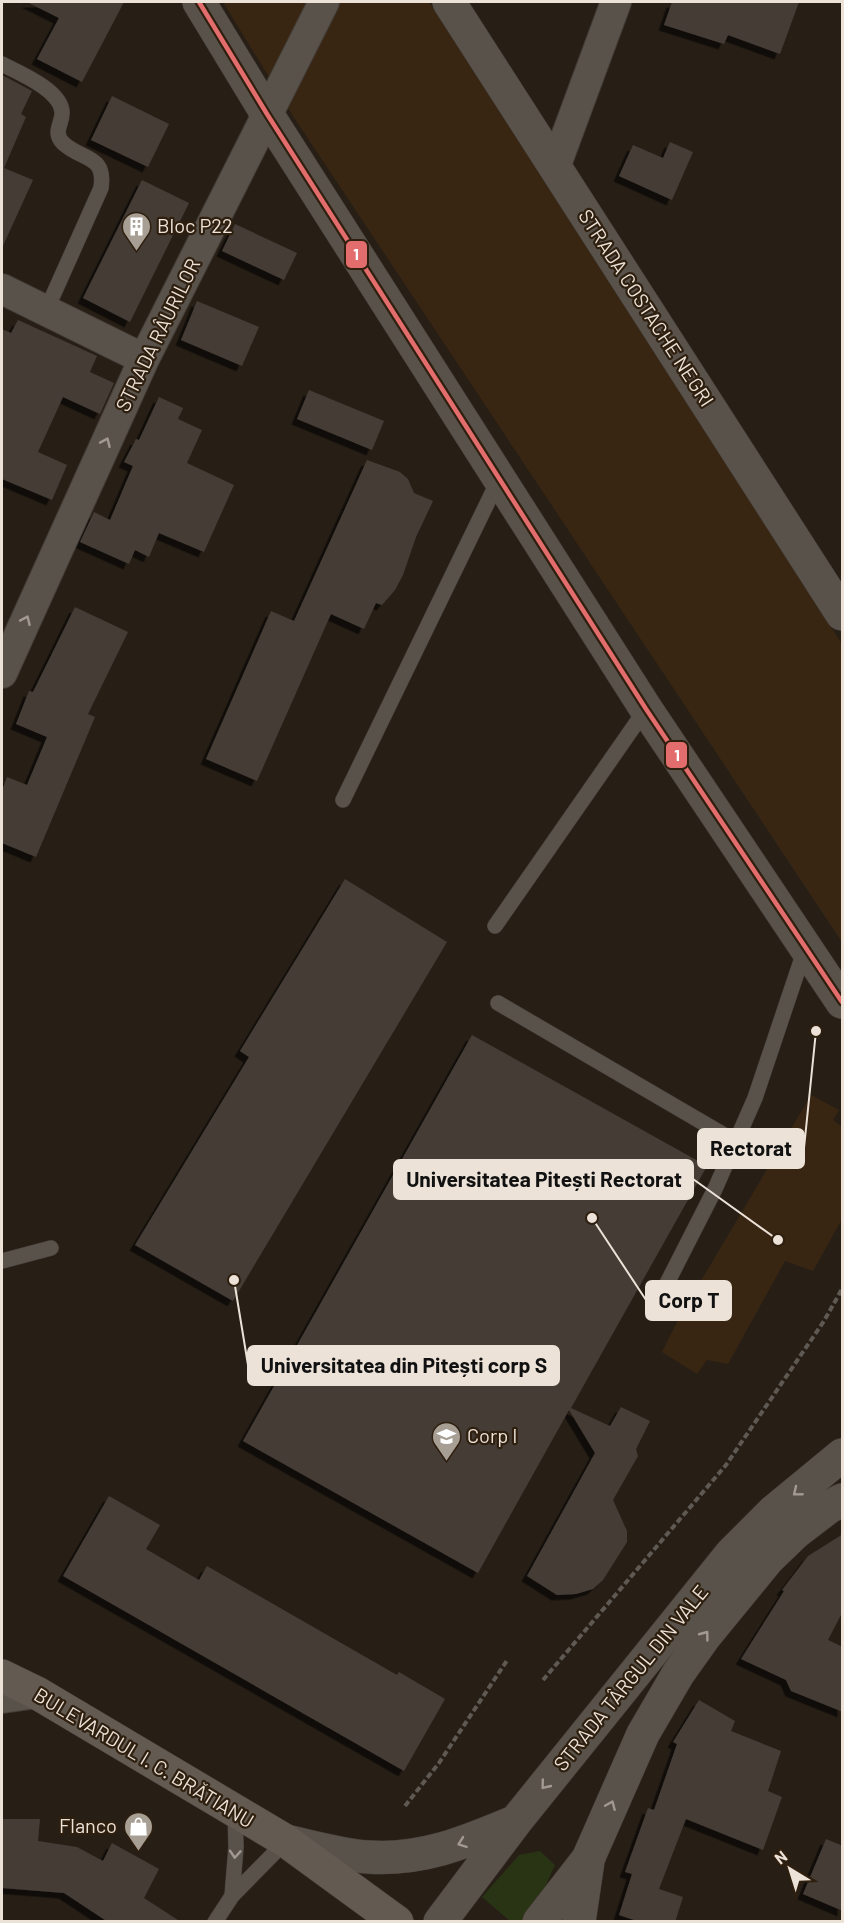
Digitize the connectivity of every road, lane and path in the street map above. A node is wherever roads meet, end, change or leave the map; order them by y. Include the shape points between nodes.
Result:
1 (199, 2) edge
2 (324, 2) edge
3 (449, 2) edge
4 (616, 2) edge
5 (2, 64) edge
6 (267, 114) junction
7 (555, 167) junction
8 (2, 289) edge
9 (46, 311) junction
10 (144, 359) junction
11 (499, 478) junction
12 (843, 614) edge
13 (2, 673) edge
14 (646, 709) junction
15 (343, 800) dead end
16 (495, 926) dead end
17 (805, 947) junction
18 (843, 1002) edge
19 (498, 1003) dead end
20 (736, 1142) junction
21 (51, 1248) dead end
22 (2, 1261) edge
23 (843, 1289) edge
24 (661, 1295) dead end
25 (843, 1455) edge
26 (843, 1500) edge
27 (508, 1659) dead end
28 (2, 1676) edge
29 (543, 1680) dead end
30 (37, 1693) junction
31 (2, 1698) edge
32 (405, 1806) dead end
33 (235, 1811) junction
34 (516, 1821) junction
35 (286, 1841) junction
36 (588, 1859) junction
37 (232, 1896) junction
38 (215, 1922) edge
39 (397, 1922) edge
40 (440, 1922) edge
41 (539, 1922) edge
42 (579, 1922) edge

1 - 6 main road
2 - 6 street, STRADA RÂURILOR
3 - 7 main road, STRADA COSTACHE NEGRI
4 - 7 street
5 - 9 lane via 45,88 58,100 63,113 57,129 61,141 99,165 103,175 101,188
6 - 10 street, STRADA RÂURILOR
6 - 11 main road
7 - 12 main road, STRADA COSTACHE NEGRI
8 - 9 street
9 - 10 street
13 -> 10 street, STRADA RÂURILOR
11 - 14 main road
11 - 15 lane
14 - 16 lane
14 - 17 main road
17 - 18 main road
17 - 20 lane via 756,1098
19 - 20 lane
20 - 24 lane
21 - 22 lane
23 - 29 path via 726,1465
25 -> 34 main road, STRADA TÂRGUL DIN VALE via 774,1511 731,1554
36 -> 26 main road, STRADA TÂRGUL DIN VALE via 643,1734 678,1674 768,1559 795,1533
27 - 32 path via 439,1763
28 - 30 main road, BULEVARDUL I. C. BRĂTIANU
30 - 31 street
30 - 33 main road, BULEVARDUL I. C. BRĂTIANU
33 - 35 main road, BULEVARDUL I. C. BRĂTIANU
33 -> 37 lane
34 -> 35 main road via 458,1845 412,1857 367,1857
34 - 40 main road, STRADA TÂRGUL DIN VALE
35 - 37 lane
35 - 39 main road, BULEVARDUL I. C. BRĂTIANU
36 - 41 main road, STRADA TÂRGUL DIN VALE
36 - 42 main road
37 - 38 lane

